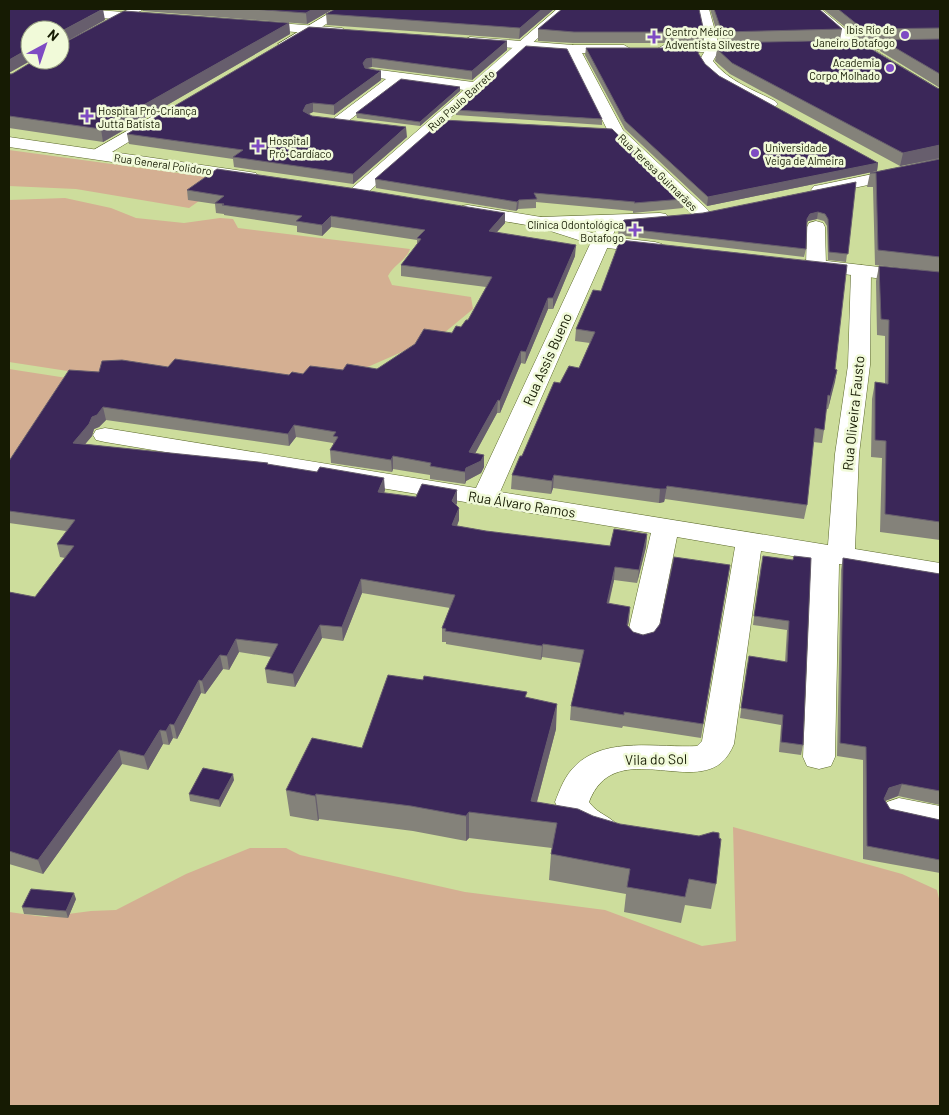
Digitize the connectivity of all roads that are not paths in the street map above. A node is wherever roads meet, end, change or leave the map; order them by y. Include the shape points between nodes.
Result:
1 (38, 9) edge
2 (138, 9) edge
3 (344, 9) edge
4 (564, 9) edge
5 (703, 9) edge
6 (814, 9) edge
7 (125, 16) junction
8 (162, 18) edge
9 (239, 24) edge
10 (311, 30) junction
11 (352, 32) edge
12 (457, 40) edge
13 (940, 44) edge
14 (522, 45) junction
15 (856, 45) junction
16 (70, 46) edge
17 (818, 46) edge
18 (770, 47) edge
19 (573, 49) junction
20 (633, 49) edge
21 (653, 49) edge
22 (713, 49) junction
23 (269, 54) edge
24 (372, 73) edge
25 (398, 76) junction
26 (475, 87) junction
27 (940, 96) edge
28 (176, 108) edge
29 (783, 111) edge
30 (322, 120) edge
31 (437, 121) junction
32 (338, 122) junction
33 (457, 122) edge
34 (357, 125) edge
35 (596, 130) edge
36 (402, 131) edge
37 (616, 132) junction
38 (424, 133) junction
39 (9, 142) edge
40 (96, 155) junction
41 (875, 162) edge
42 (940, 166) edge
43 (898, 174) junction
44 (266, 179) edge
45 (339, 189) edge
46 (358, 192) junction
47 (804, 193) edge
48 (378, 195) edge
49 (455, 208) edge
50 (720, 210) edge
51 (702, 214) junction
52 (541, 222) junction
53 (613, 222) junction
54 (816, 227) dead end
55 (600, 241) junction
56 (669, 250) edge
57 (796, 264) edge
58 (816, 266) junction
59 (861, 271) junction
60 (940, 280) edge
61 (105, 435) dead end
62 (484, 498) junction
63 (665, 528) junction
64 (748, 541) junction
65 (833, 554) junction
66 (940, 572) edge
67 (642, 637) edge
68 (819, 757) dead end
69 (899, 811) edge
70 (940, 819) edge
71 (630, 835) edge

1 - 7 street
2 - 7 street
3 - 10 street
4 - 14 street, Rua Paulo Barreto
5 - 22 street
6 - 15 street
7 - 8 street
7 - 16 street
9 - 10 street
10 - 11 street
10 - 23 street
12 - 14 street
13 - 15 street
14 - 19 street
14 - 26 street, Rua Paulo Barreto
15 - 17 street
15 - 27 street
18 - 22 street
19 - 20 street
19 - 37 street, Rua Teresa Guimarães
21 - 22 street
22 - 29 street via 706,61 710,67 724,79
24 - 25 street
25 - 26 street
25 - 32 street
26 - 31 street, Rua Paulo Barreto
28 - 40 street
30 - 32 street
31 - 33 street
31 - 38 street, Rua Paulo Barreto
32 - 34 street
35 - 37 street
36 - 38 street
37 - 51 street, Rua Teresa Guimarães
38 - 46 street, Rua Paulo Barreto
39 - 40 street, Rua General Polidoro
40 - 44 street, Rua General Polidoro
41 - 43 street
42 - 43 street
43 - 47 street
45 - 46 street
46 - 48 street
49 - 52 street
50 - 51 street
51 - 53 street
52 - 53 street
52 - 55 street
53 - 55 street, Rua Assis Bueno via 608,224
54 - 58 street
55 - 56 street
55 - 62 street, Rua Assis Bueno
57 - 58 street
58 - 59 street
59 - 60 street
59 - 65 street, Rua Oliveira Fausto via 859,365
61 - 62 street, Rua Álvaro Ramos
62 - 63 street, Rua Álvaro Ramos
63 - 64 street, Rua Álvaro Ramos
63 - 67 street
64 - 65 street, Rua Álvaro Ramos
64 - 71 street, Vila do Sol via 718,744 707,756 689,759 632,756 614,760 590,771 575,791 572,802 582,820 600,830
65 - 66 street, Rua Álvaro Ramos
65 - 68 street, Rua Oliveira Fausto
69 - 70 street

